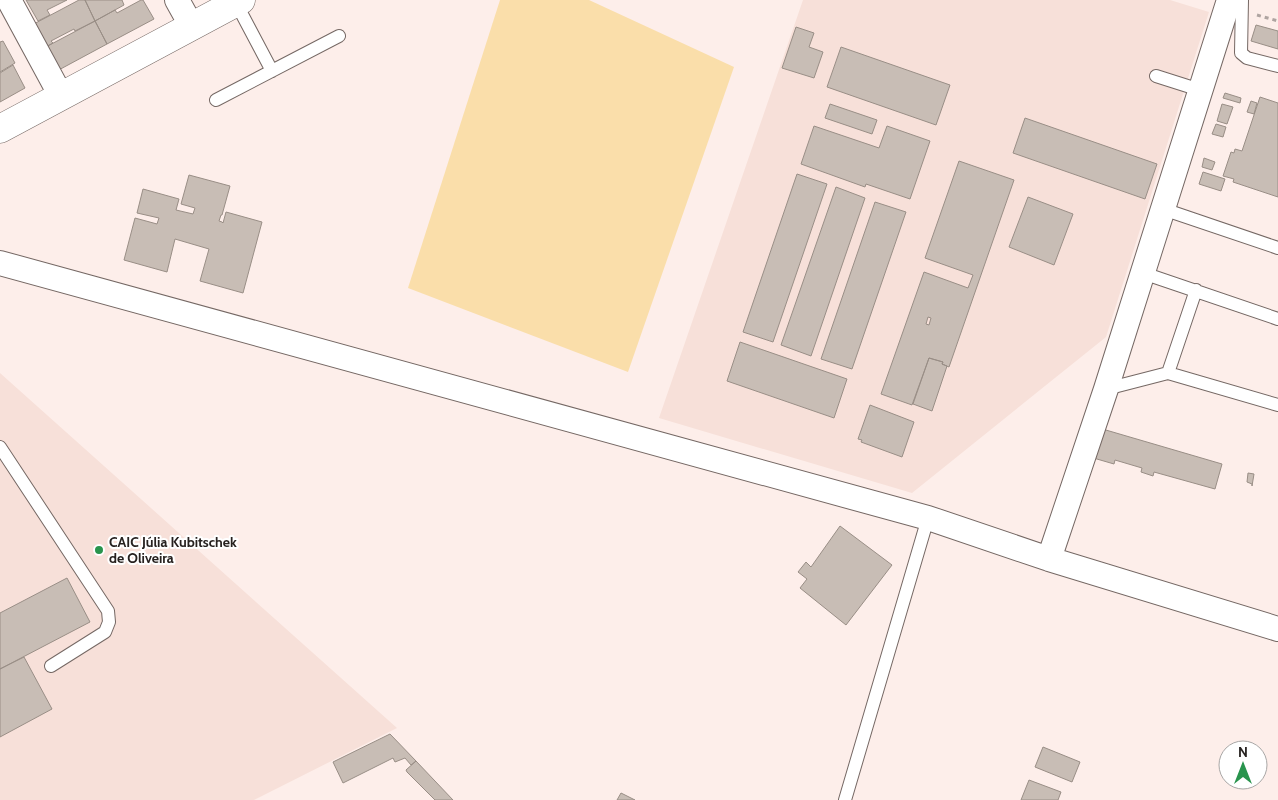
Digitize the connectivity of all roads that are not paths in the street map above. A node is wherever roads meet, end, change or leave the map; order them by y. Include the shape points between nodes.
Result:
1 (9, 0) edge
2 (178, 0) edge
3 (1229, 0) edge
4 (1242, 0) edge
5 (239, 1) edge
6 (192, 27) junction
7 (339, 36) dead end
8 (1278, 66) edge
9 (272, 71) junction
10 (1156, 76) dead end
11 (1200, 90) junction
12 (61, 96) junction
13 (216, 100) dead end
14 (0, 128) edge
15 (1163, 208) junction
16 (1278, 248) edge
17 (0, 263) edge
18 (1143, 273) junction
19 (1196, 290) junction
20 (1278, 320) edge
21 (1168, 373) junction
22 (1106, 389) junction
23 (1278, 405) edge
24 (0, 447) edge
25 (928, 518) junction
26 (1049, 559) junction
27 (1278, 629) edge
28 (51, 666) dead end
29 (845, 800) edge

1 - 12 street
2 - 6 street
3 - 11 street
4 - 8 lane via 1241,53 1247,58
5 - 6 street
5 - 9 lane
6 - 12 street
7 - 9 lane
9 - 13 lane
10 - 11 lane
11 - 15 street
12 - 14 street
15 - 16 lane
15 - 18 street
17 - 25 street
18 - 19 lane
18 - 22 street
19 - 20 lane
19 - 21 lane
21 - 22 lane
21 - 23 lane
22 - 26 street
24 - 28 lane via 108,611 110,622 104,632
25 - 26 street
25 - 29 lane
26 - 27 street

